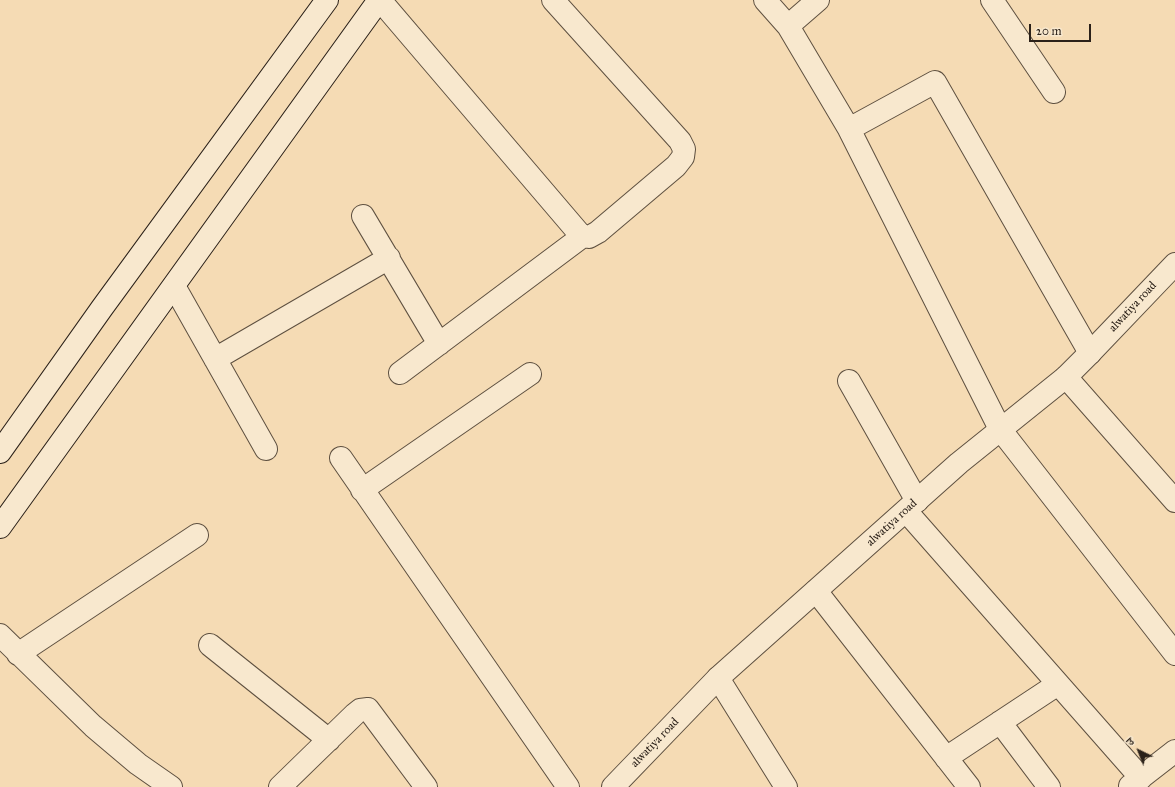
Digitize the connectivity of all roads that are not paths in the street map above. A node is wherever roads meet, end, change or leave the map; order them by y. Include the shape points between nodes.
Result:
1 (327, 0) edge
2 (380, 0) edge
3 (553, 0) edge
4 (765, 0) edge
5 (818, 0) edge
6 (992, 0) edge
7 (788, 26) junction
8 (1054, 92) dead end
9 (848, 129) junction
10 (363, 216) dead end
11 (583, 236) junction
12 (389, 258) junction
13 (1175, 264) edge
14 (174, 286) junction
15 (439, 344) junction
16 (1090, 353) junction
17 (215, 359) junction
18 (400, 373) dead end
19 (530, 374) dead end
20 (1066, 377) junction
21 (849, 381) dead end
22 (1000, 429) junction
23 (266, 449) dead end
24 (0, 452) edge
25 (341, 458) dead end
26 (362, 490) junction
27 (1175, 500) edge
28 (911, 506) junction
29 (0, 527) edge
30 (197, 535) dead end
31 (816, 592) junction
32 (0, 635) edge
33 (210, 645) dead end
34 (18, 654) junction
35 (1175, 654) edge
36 (718, 678) junction
37 (1058, 684) junction
38 (1000, 722) junction
39 (329, 740) junction
40 (1175, 751) edge
41 (946, 758) junction
42 (1135, 782) edge
43 (171, 787) edge
44 (280, 787) edge
45 (426, 787) edge
46 (568, 787) edge
47 (613, 787) edge
48 (786, 787) edge
49 (969, 787) edge
50 (1049, 787) edge

1 - 24 street
2 - 11 street
2 - 14 street
3 - 11 street via 680,141 684,149 676,166 598,232 589,237
4 - 7 street
5 - 7 street
6 - 8 street
7 - 9 street
9 - 16 street via 935,82
9 - 22 street
10 - 12 street
11 - 15 street
12 - 15 street
12 - 17 street
13 - 16 street, alwatiya road
14 - 17 street
14 - 29 street
15 - 18 street
16 - 20 street, alwatiya road
17 - 23 street
19 - 26 street
20 - 22 street, alwatiya road
20 - 27 street
21 - 28 street
22 - 28 street, alwatiya road
22 - 35 street
25 - 26 street
26 - 46 street
28 - 31 street, alwatiya road
28 - 37 street
30 - 34 street
31 - 36 street, alwatiya road
31 - 41 street
32 - 34 street
33 - 39 street
34 - 43 street via 93,726 138,764
36 - 47 street, alwatiya road
36 - 48 street
37 - 38 street
37 - 42 street
38 - 41 street
38 - 50 street
39 - 44 street
39 - 45 street via 360,710 368,710
40 - 42 street
41 - 49 street

